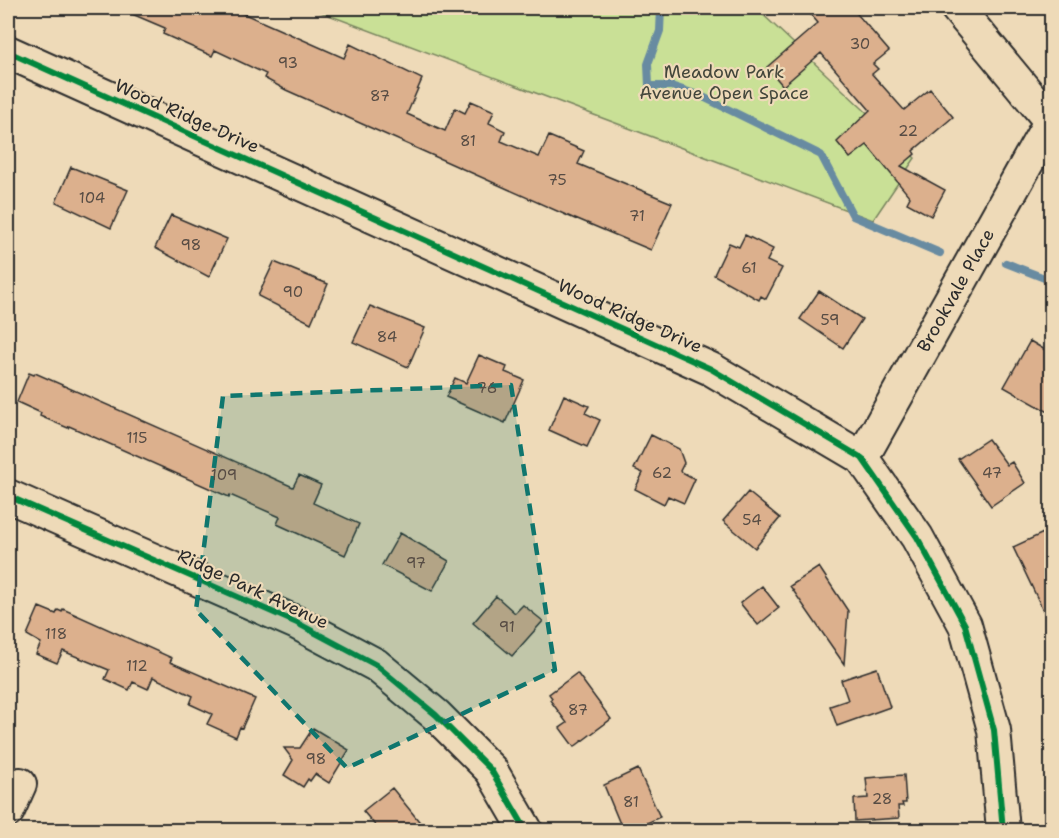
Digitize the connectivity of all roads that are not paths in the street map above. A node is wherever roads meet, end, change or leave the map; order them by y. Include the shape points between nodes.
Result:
1 (957, 8) edge
2 (8, 51) edge
3 (1051, 122) edge
4 (862, 458) junction
5 (8, 496) edge
6 (526, 831) edge
7 (1003, 831) edge

1 - 3 street
2 - 4 street, Wood Ridge Drive via 711,369
3 - 4 street, Brookvale Place
4 - 7 street, Wood Ridge Drive via 916,537 965,625 994,730
5 - 6 street, Ridge Park Avenue via 297,623 376,665 436,715 491,770

